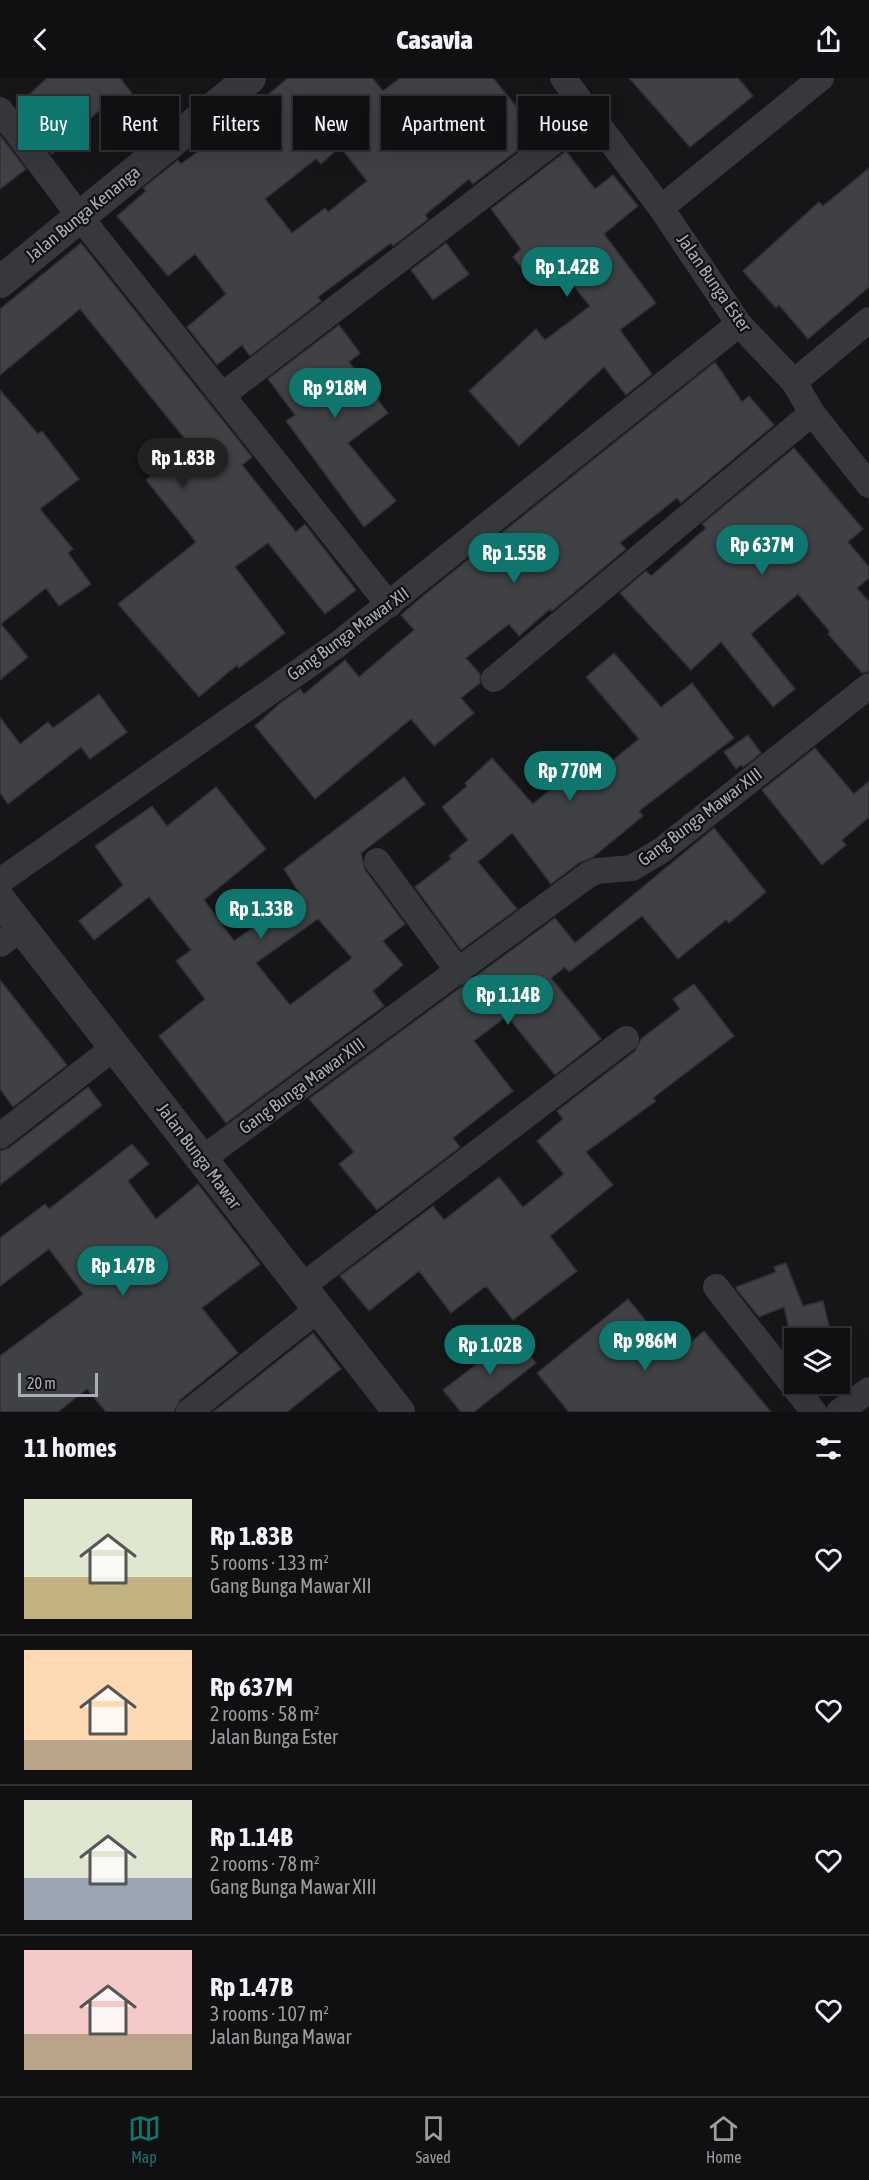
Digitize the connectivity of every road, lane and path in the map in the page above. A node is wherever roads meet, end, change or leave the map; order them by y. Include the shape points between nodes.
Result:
1 (250, 78) edge
2 (563, 78) edge
3 (821, 78) edge
4 (577, 96) edge
5 (0, 110) edge
6 (609, 137) edge
7 (543, 150) edge
8 (661, 208) junction
9 (80, 217) junction
10 (0, 282) edge
11 (869, 320) edge
12 (739, 324) junction
13 (794, 382) junction
14 (224, 394) junction
15 (813, 413) junction
16 (869, 485) edge
17 (389, 605) junction
18 (494, 679) dead end
19 (869, 686) edge
20 (377, 861) dead end
21 (0, 881) edge
22 (0, 900) edge
23 (11, 936) edge
24 (459, 972) junction
25 (626, 1039) dead end
26 (116, 1046) junction
27 (0, 1136) edge
28 (202, 1159) junction
29 (716, 1287) dead end
30 (309, 1299) junction
31 (869, 1390) edge
32 (189, 1412) edge
33 (399, 1412) edge
34 (814, 1412) edge
35 (839, 1412) edge

1 - 9 street, Jalan Bunga Kenanga
2 - 4 street, Jalan Bunga Ester
3 - 8 street
5 - 9 street
6 - 8 street, Jalan Bunga Ester
7 - 14 street
8 - 12 street, Jalan Bunga Ester
9 - 10 street, Jalan Bunga Kenanga
9 - 14 street
11 - 13 street
12 - 13 street, Jalan Bunga Ester
12 - 17 street, Gang Bunga Mawar XII
13 - 15 street, Jalan Bunga Ester
14 - 17 street
15 - 16 street, Jalan Bunga Ester
15 - 18 street
17 - 21 street, Gang Bunga Mawar XII
19 - 24 street, Gang Bunga Mawar XIII via 662,850 632,868 588,875
20 - 24 street
22 - 23 street, Jalan Bunga Mawar
23 - 26 street, Jalan Bunga Mawar
24 - 28 street, Gang Bunga Mawar XIII
25 - 30 street
26 - 27 street
26 - 28 street, Jalan Bunga Mawar
28 - 30 street, Jalan Bunga Mawar
29 - 34 street
30 - 32 street
30 - 33 street, Jalan Bunga Mawar
31 - 35 street

